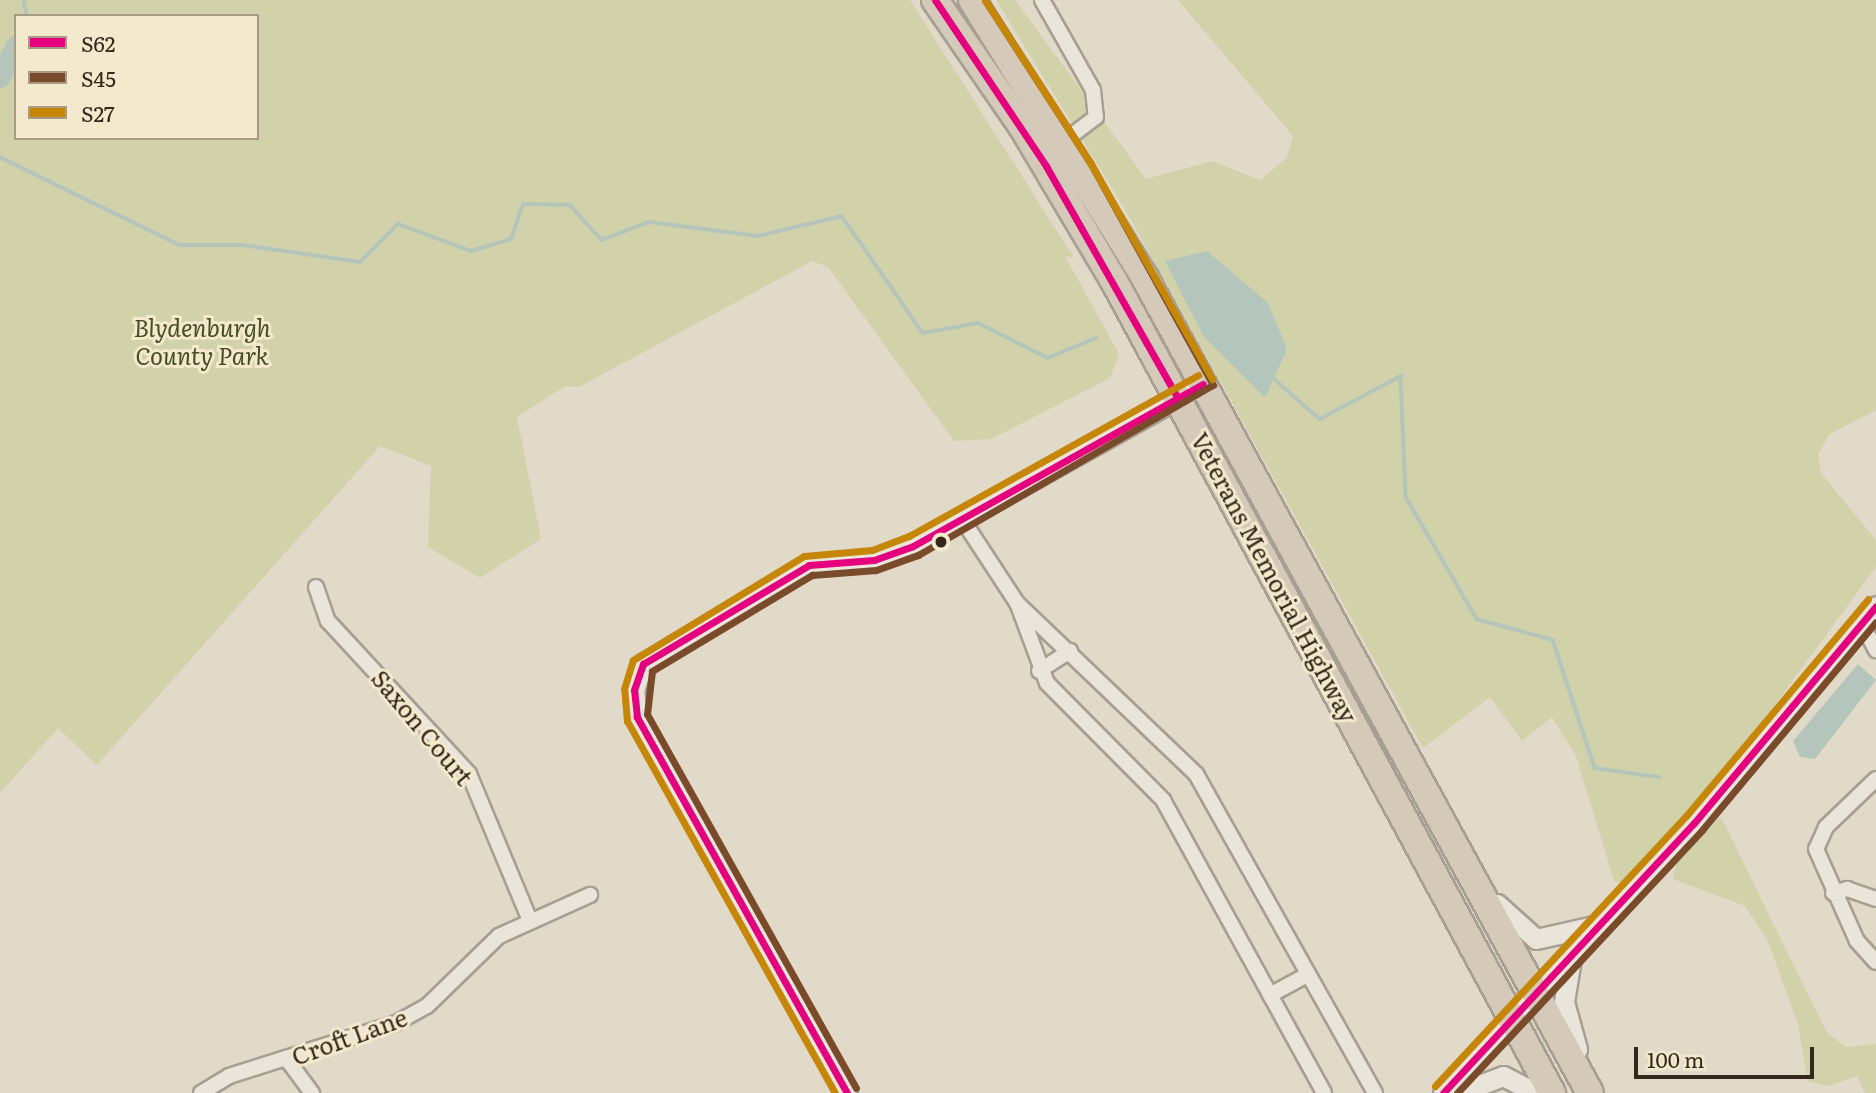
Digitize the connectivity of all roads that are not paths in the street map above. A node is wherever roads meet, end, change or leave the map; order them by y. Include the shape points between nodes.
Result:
1 (935, 0) edge
2 (972, 0) edge
3 (1042, 0) edge
4 (1065, 141) junction
5 (1203, 384) junction
6 (1179, 400) junction
7 (962, 519) junction
8 (316, 587) dead end
9 (1017, 603) junction
10 (1876, 606) edge
11 (1868, 627) edge
12 (1876, 650) edge
13 (1070, 651) junction
14 (1039, 671) junction
15 (1876, 779) edge
16 (1462, 858) junction
17 (1833, 893) junction
18 (590, 895) dead end
19 (1876, 899) edge
20 (529, 918) junction
21 (1598, 924) junction
22 (1572, 952) junction
23 (1876, 962) edge
24 (1307, 975) junction
25 (1535, 993) junction
26 (1270, 995) junction
27 (1511, 1018) junction
28 (286, 1058) junction
29 (1367, 1089) edge
30 (201, 1093) edge
31 (312, 1093) edge
32 (847, 1093) edge
33 (1324, 1093) edge
34 (1443, 1093) edge
35 (1458, 1093) edge
36 (1537, 1093) edge
37 (1552, 1093) edge
38 (1591, 1093) edge

1 - 6 highway, Veterans Memorial Highway via 1052,176
2 - 4 highway, Veterans Memorial Highway
3 - 4 street via 1093,90 1096,117
4 - 5 highway, Veterans Memorial Highway
5 - 6 street
5 - 16 highway, Veterans Memorial Highway
6 - 7 street
6 - 27 highway, Veterans Memorial Highway
7 - 9 street
7 - 32 street via 888,557 809,565 652,652 636,678 637,717
8 - 20 street, Saxon Court via 328,621 469,774
9 - 13 street
9 - 14 street
10 - 11 street
11 - 12 street
11 - 21 street
13 - 14 street
13 - 24 street via 1196,774
14 - 26 street via 1163,800
15 - 17 street via 1819,839 1817,861
16 - 21 street via 1529,936 1551,940
16 - 25 highway, Veterans Memorial Highway
17 - 19 street via 1847,888
17 - 23 street via 1857,941
18 - 20 street, Croft Lane
20 - 28 street, Croft Lane via 499,936 419,1011
21 - 22 street
22 - 25 street
22 - 38 street via 1565,1013
24 - 26 street
24 - 29 street
25 - 27 street
25 - 38 highway, Veterans Memorial Highway
26 - 33 street
27 - 34 street
27 - 37 highway, Veterans Memorial Highway
28 - 30 street, Croft Lane via 229,1076
28 - 31 street
35 - 36 street via 1503,1076

